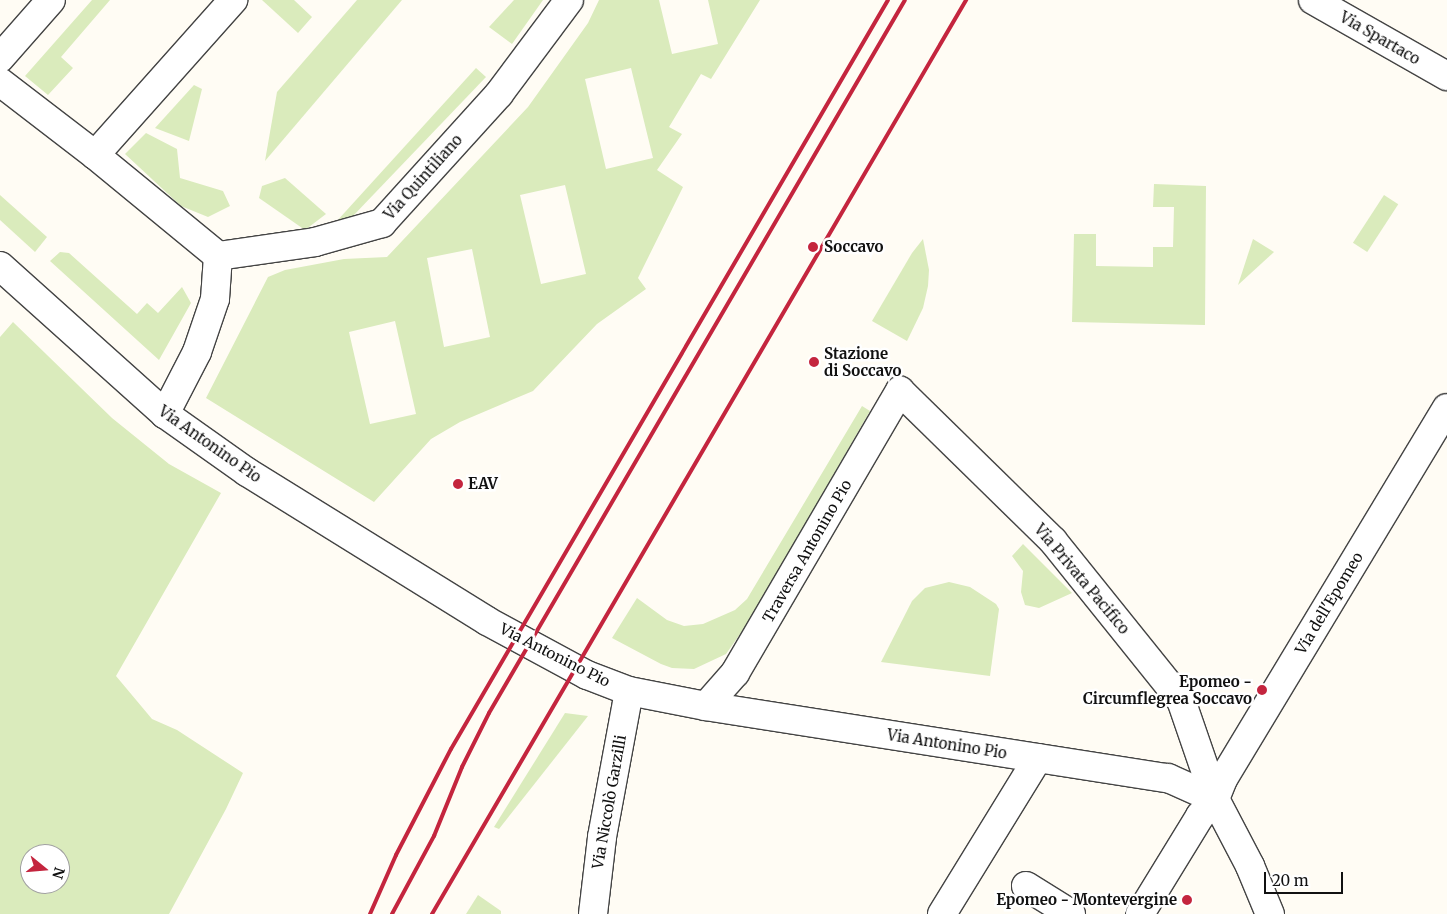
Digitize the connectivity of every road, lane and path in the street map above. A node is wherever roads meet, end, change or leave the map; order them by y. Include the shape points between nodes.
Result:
1 (52, 0) edge
2 (234, 0) edge
3 (569, 0) edge
4 (1313, 0) edge
5 (0, 58) edge
6 (1447, 76) edge
7 (0, 82) edge
8 (95, 155) junction
9 (218, 256) junction
10 (0, 266) edge
11 (900, 391) joint
12 (1447, 408) edge
13 (165, 414) junction
14 (1447, 421) edge
15 (629, 691) junction
16 (706, 706) junction
17 (1038, 758) junction
18 (1216, 799) junction
19 (1026, 886) dead end
20 (593, 914) edge
21 (942, 914) edge
22 (1071, 914) edge
23 (1140, 914) edge
24 (1146, 914) edge
25 (1270, 914) edge

1 - 5 street
2 - 8 street
3 - 9 street, Via Quintiliano via 499,94 382,222 315,242
4 - 6 street, Via Spartaco
7 - 8 street
8 - 9 street
9 - 13 street via 216,299 197,352
10 - 13 street, Via Antonino Pio
11 - 16 street, Traversa Antonino Pio via 735,673
11 - 18 street, Via Privata Pacifico via 1053,541 1181,700
12 - 18 street, Via dell'Epomeo via 1223,779
13 - 15 street, Via Antonino Pio via 247,472 487,621 587,675
14 - 18 street, Via dell'Epomeo via 1230,781
15 - 16 street, Via Antonino Pio
15 - 20 street, Via Niccolò Garzilli via 602,837
16 - 17 street, Via Antonino Pio
17 - 18 street, Via Antonino Pio via 1168,778
17 - 21 street
18 - 23 street, Via dell'Epomeo via 1200,816
18 - 24 street, Via dell'Epomeo
18 - 25 street, Via Privata Pacifico
19 - 22 street

